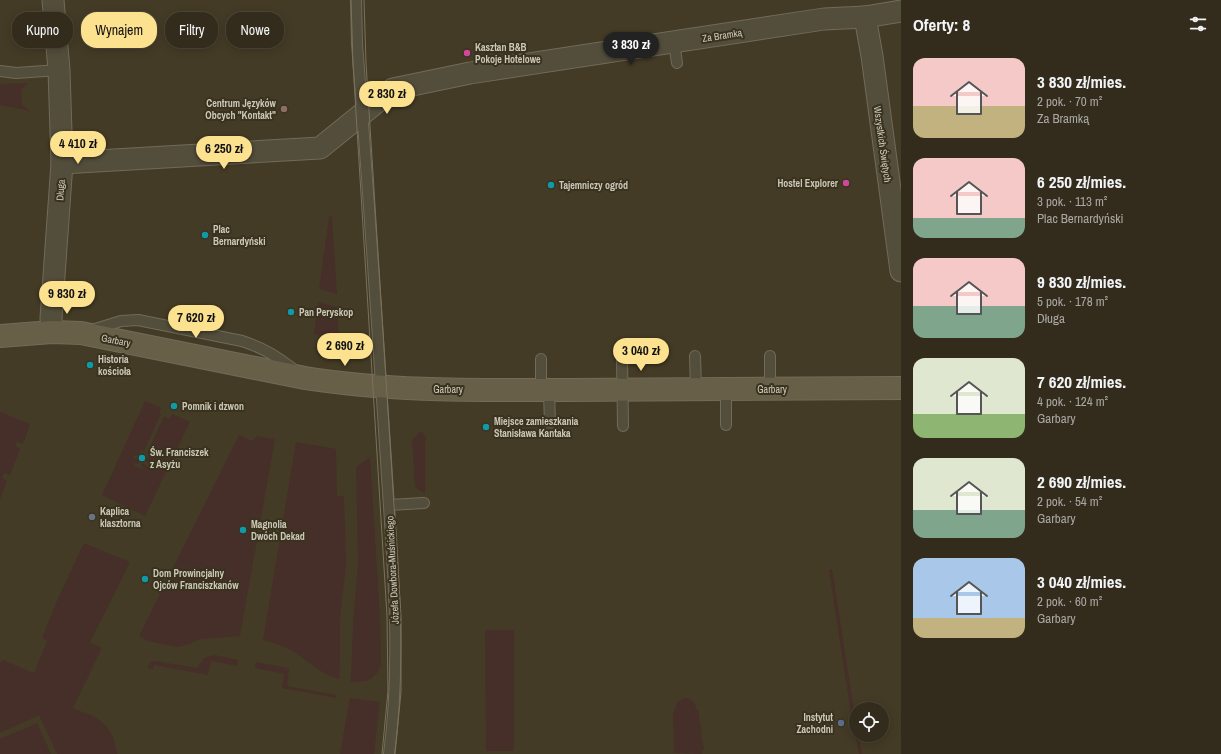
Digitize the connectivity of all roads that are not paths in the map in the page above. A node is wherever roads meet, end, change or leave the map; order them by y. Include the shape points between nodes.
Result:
1 (53, 0) edge
2 (356, 0) edge
3 (901, 11) edge
4 (865, 17) junction
5 (674, 42) junction
6 (677, 63) dead end
7 (59, 70) junction
8 (0, 71) edge
9 (362, 114) junction
10 (62, 163) junction
11 (898, 233) edge
12 (901, 271) edge
13 (52, 332) junction
14 (0, 336) edge
15 (695, 356) dead end
16 (770, 356) dead end
17 (622, 357) dead end
18 (541, 359) dead end
19 (381, 387) junction
20 (901, 388) edge
21 (622, 389) junction
22 (696, 389) junction
23 (726, 389) junction
24 (770, 389) junction
25 (545, 390) junction
26 (726, 425) dead end
27 (550, 426) dead end
28 (623, 426) dead end
29 (424, 503) dead end
30 (389, 505) junction
31 (389, 754) edge

1 - 7 street, Długa
2 - 9 lane
3 - 4 street, Za Bramką
4 - 5 street, Za Bramką via 824,19
4 - 11 street, Wszystkich Świętych
5 - 6 lane
5 - 9 street, Za Bramką via 543,57 393,89
7 - 8 lane via 16,73
7 - 10 street, Długa
9 - 10 street via 320,148
9 - 19 lane
10 - 13 street, Długa
11 - 12 street, Wszystkich Świętych
13 - 14 street, Garbary
13 - 19 street, Garbary via 80,333 339,384
15 - 22 lane
16 - 24 lane
17 - 21 lane
18 - 25 lane
19 - 25 street, Garbary
19 - 30 lane, Józefa Dowbora-Muśnickiego
20 - 24 street, Garbary
21 - 22 street, Garbary
21 - 25 street, Garbary
21 - 28 lane
22 - 23 street, Garbary
23 - 24 street, Garbary
23 - 26 lane
25 - 27 lane
29 - 30 lane
30 - 31 lane, Józefa Dowbora-Muśnickiego via 396,658

